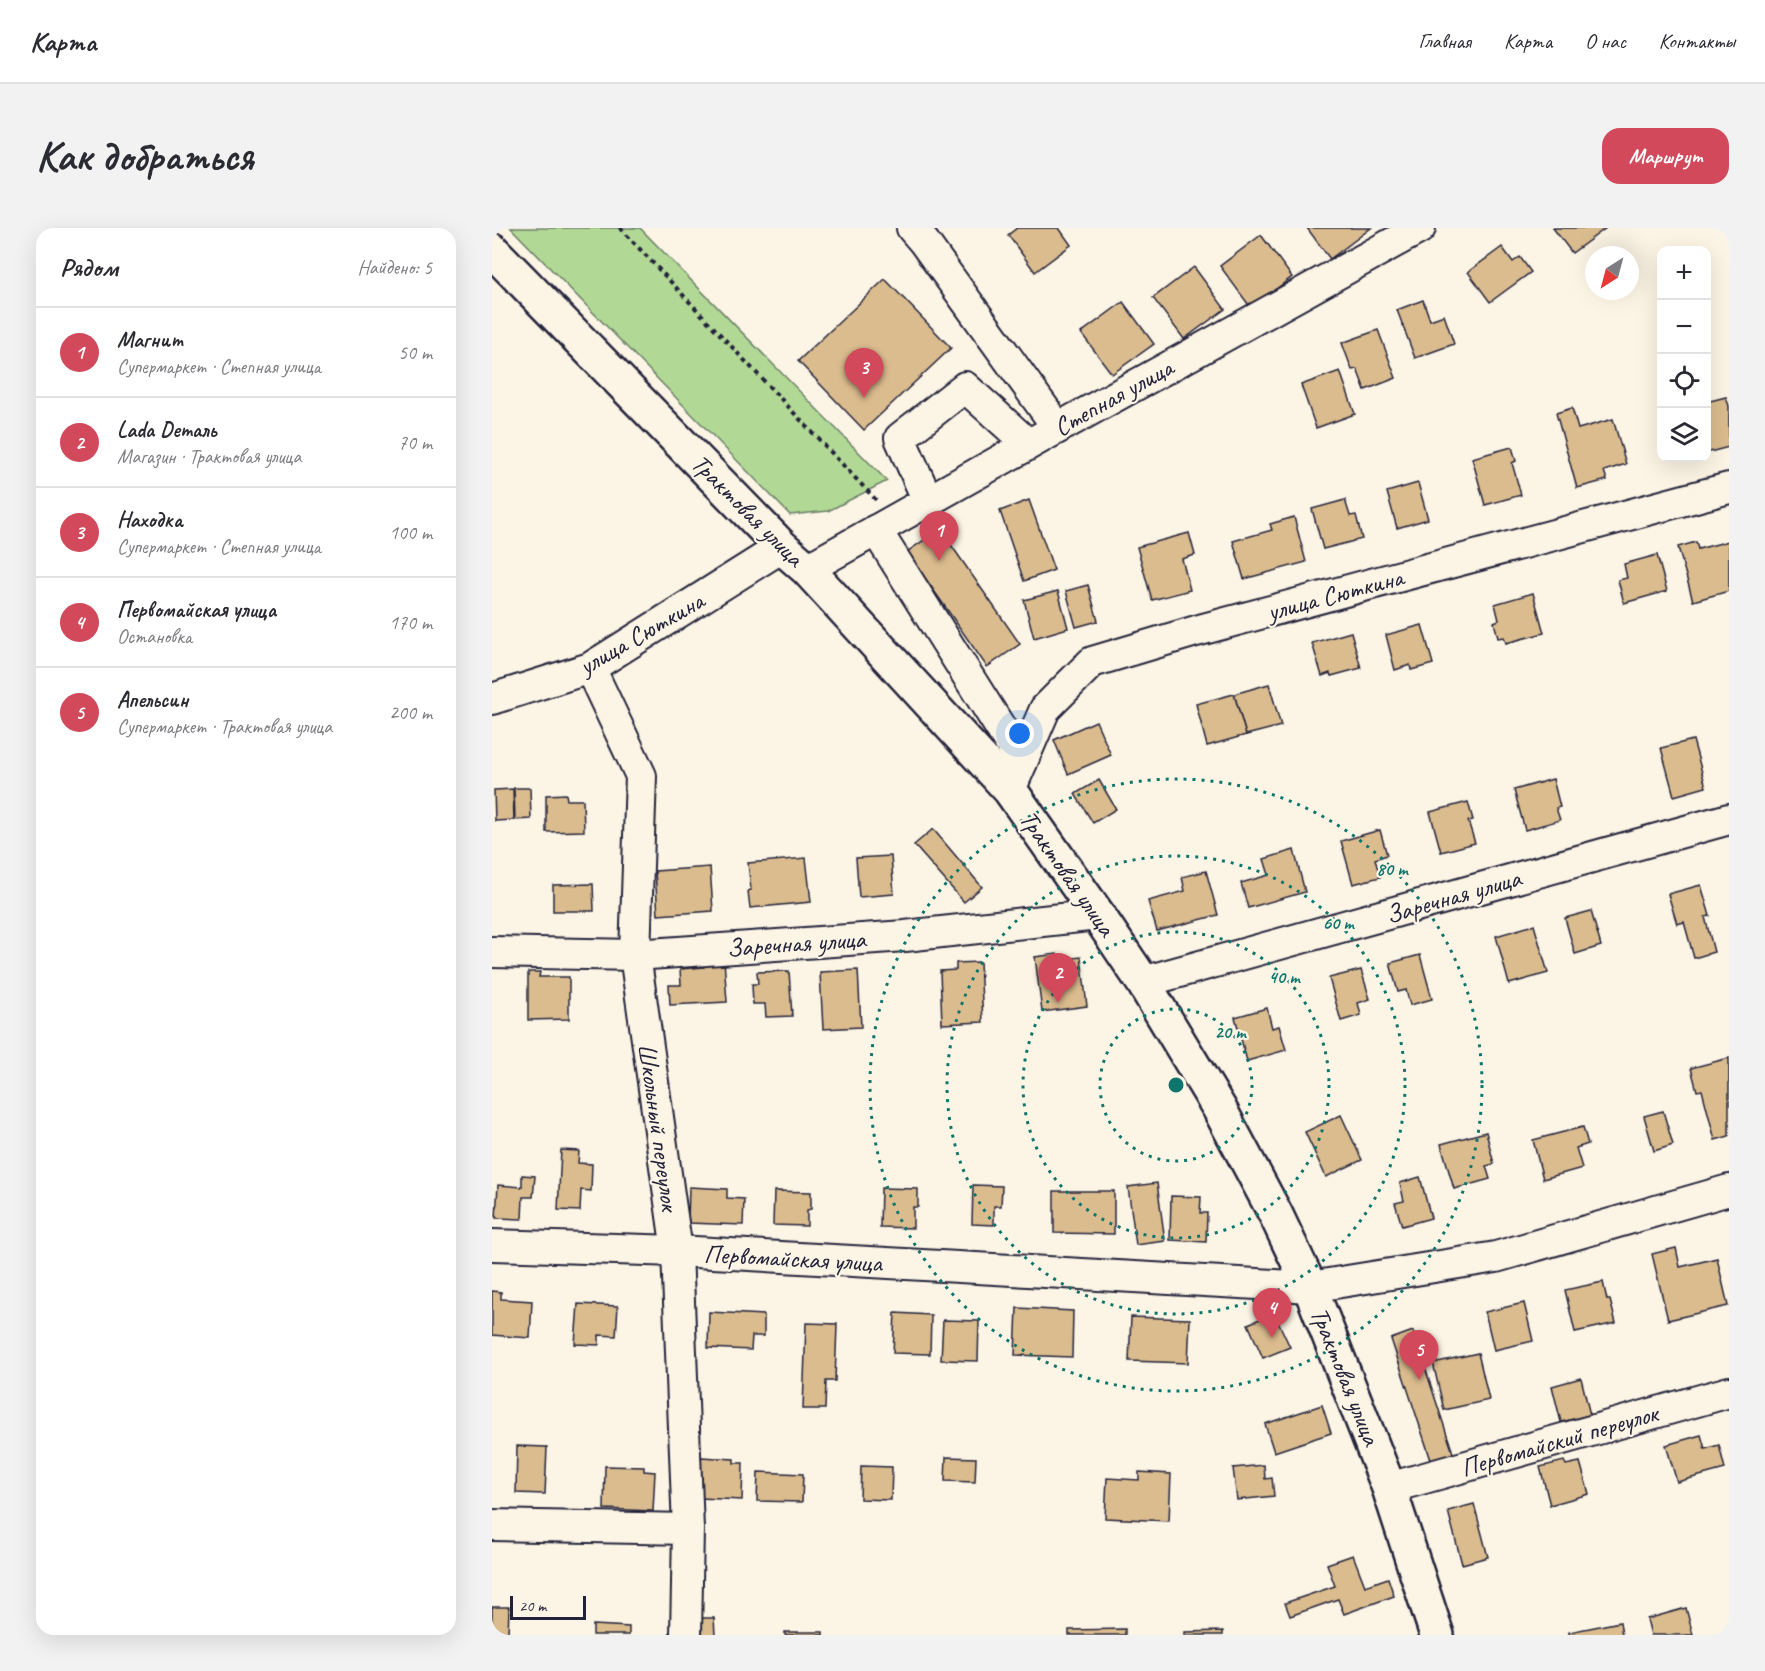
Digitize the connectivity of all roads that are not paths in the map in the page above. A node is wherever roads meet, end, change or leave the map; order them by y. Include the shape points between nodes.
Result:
1 (1420, 228) edge
2 (926, 233) edge
3 (492, 250) edge
4 (1058, 428) junction
5 (1028, 444) junction
6 (1729, 489) edge
7 (928, 501) junction
8 (885, 525) junction
9 (782, 547) junction
10 (807, 569) junction
11 (590, 668) junction
12 (492, 699) edge
13 (1016, 776) junction
14 (1729, 819) edge
15 (1098, 915) junction
16 (492, 952) edge
17 (635, 954) junction
18 (1143, 982) junction
19 (1729, 1190) edge
20 (492, 1245) edge
21 (677, 1251) junction
22 (1310, 1287) junction
23 (1729, 1392) edge
24 (1389, 1488) junction
25 (492, 1525) edge
26 (688, 1529) junction
27 (686, 1635) edge
28 (1437, 1635) edge

1 - 4 street, Степная улица
2 - 4 street
3 - 9 main road, Трактовая улица
4 - 5 street, Степная улица
5 - 7 street, Степная улица
5 - 7 street via 964,387 900,438
6 - 13 street, улица Сюткина via 1092,662 1045,709
7 - 8 street, Степная улица
8 - 10 street, Степная улица
8 - 13 street
9 - 10 main road, Трактовая улица
9 - 11 street, улица Сюткина
10 - 13 main road, Трактовая улица
11 - 12 street, улица Сюткина
11 - 17 street, Школьный переулок via 641,776
13 - 15 main road, Трактовая улица
14 - 18 street, Заречная улица
15 - 17 street, Заречная улица via 905,936
15 - 18 main road, Трактовая улица
16 - 17 street, Заречная улица
17 - 21 street, Школьный переулок
18 - 22 main road, Трактовая улица via 1219,1108
19 - 22 street, Первомайская улица via 1496,1257
20 - 21 street, Первомайская улица
21 - 22 street, Первомайская улица
21 - 26 street, Школьный переулок
22 - 24 main road, Трактовая улица
23 - 24 street, Первомайский переулок
24 - 28 main road, Трактовая улица
25 - 26 street
26 - 27 street, Школьный переулок

